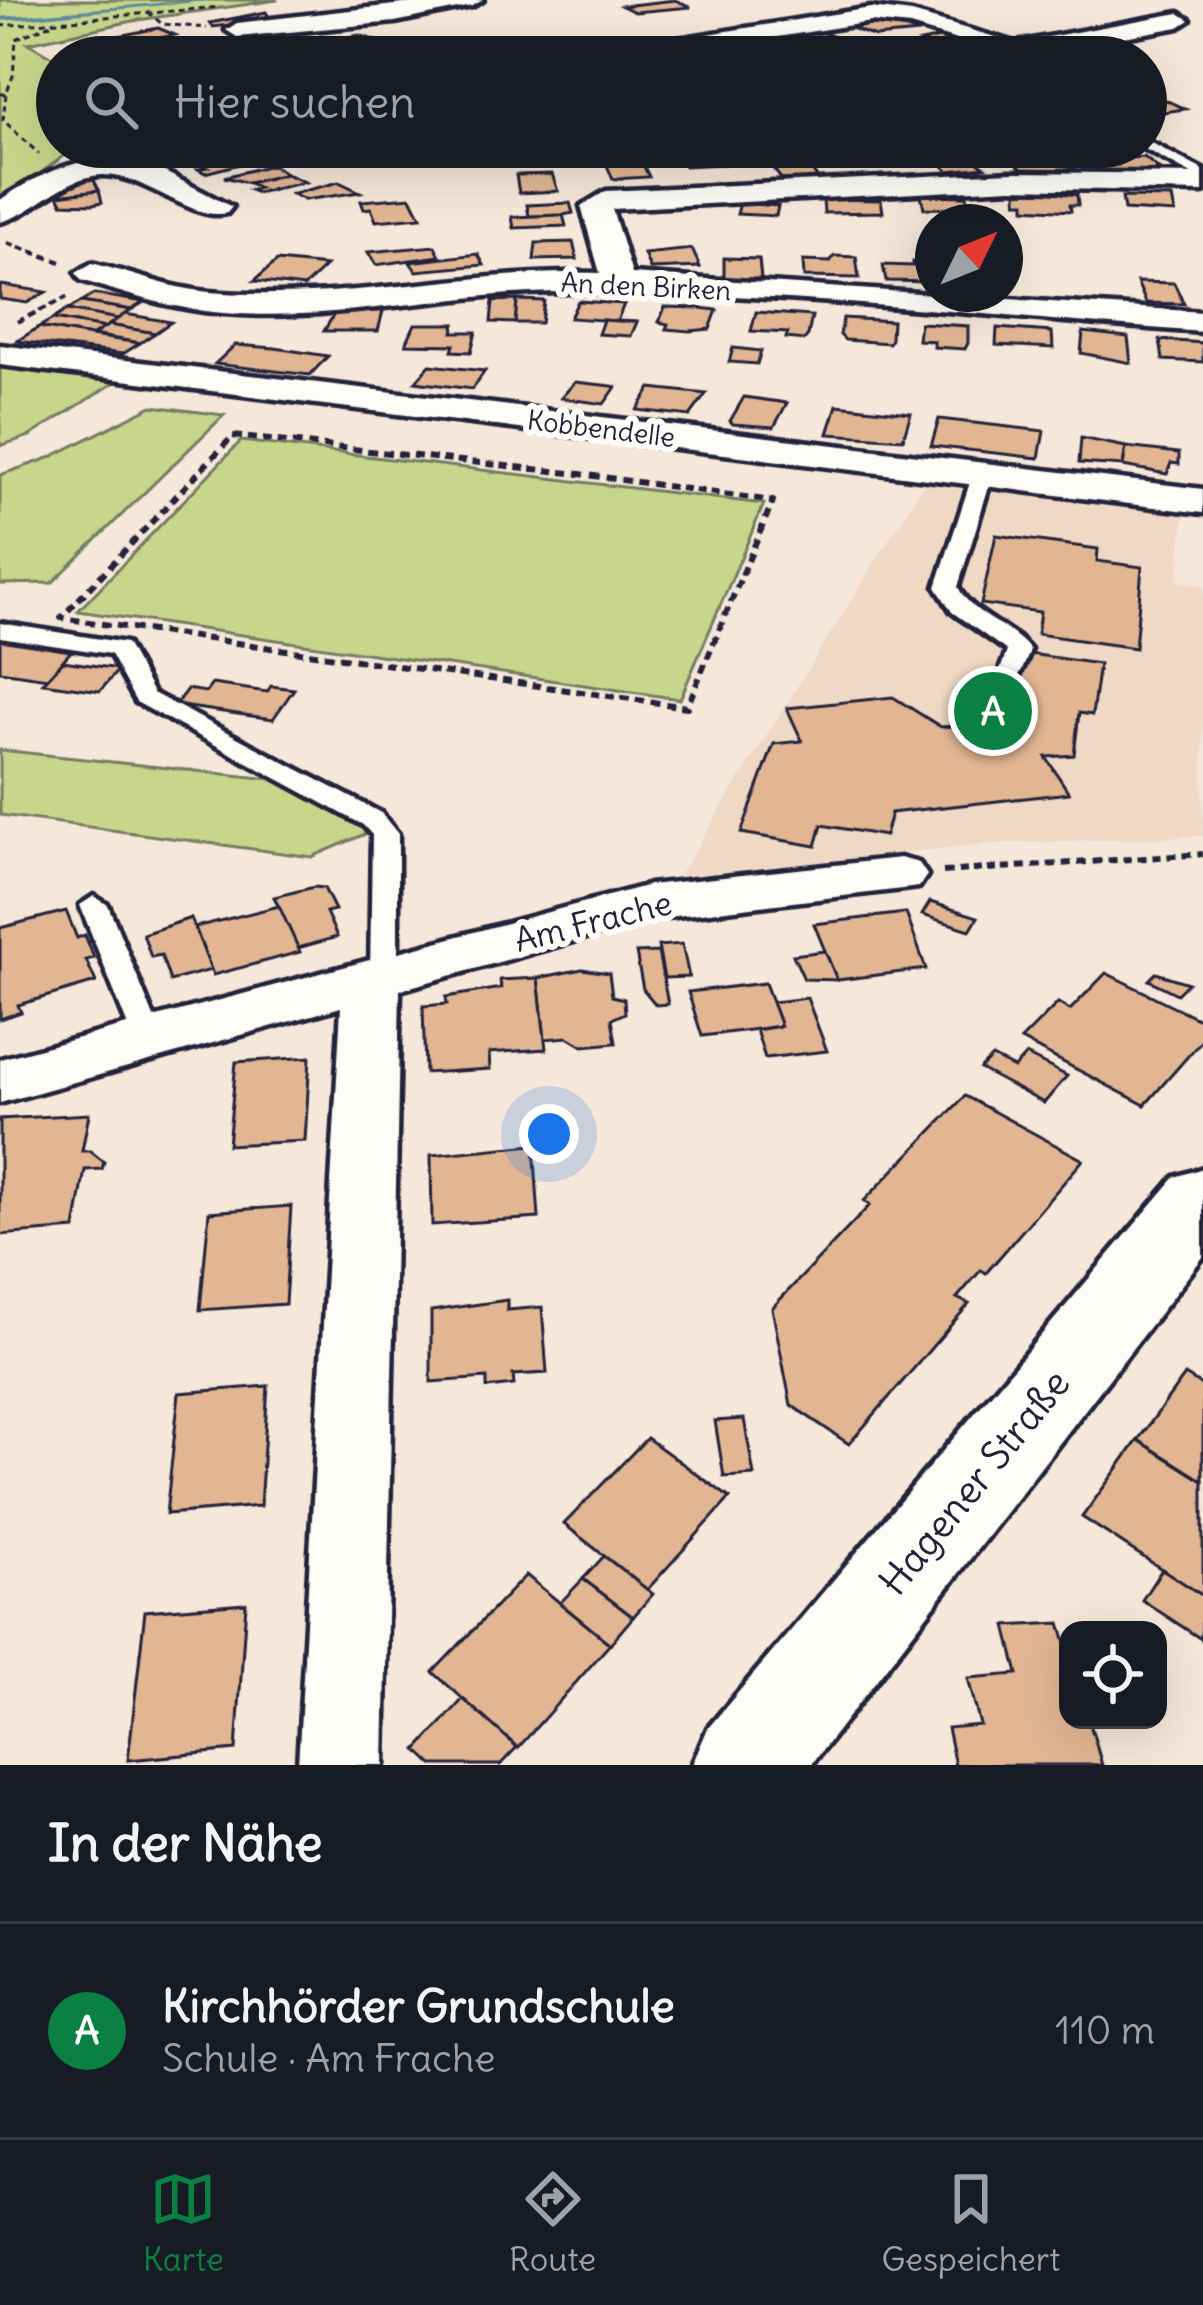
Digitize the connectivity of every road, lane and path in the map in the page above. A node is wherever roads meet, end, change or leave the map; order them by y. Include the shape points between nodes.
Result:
1 (472, 0) edge
2 (1125, 4) dead end
3 (64, 19) junction
4 (1191, 24) edge
5 (3, 26) edge
6 (207, 28) dead end
7 (237, 30) dead end
8 (740, 36) edge
9 (967, 36) edge
10 (1110, 36) edge
11 (3, 94) edge
12 (36, 150) edge
13 (1167, 157) edge
14 (46, 168) edge
15 (98, 168) edge
16 (126, 168) edge
17 (51, 177) junction
18 (1203, 180) edge
19 (217, 207) dead end
20 (0, 213) edge
21 (0, 245) edge
22 (99, 276) junction
23 (619, 284) junction
24 (1203, 322) edge
25 (0, 332) edge
26 (0, 355) edge
27 (983, 473) junction
28 (1203, 501) edge
29 (61, 618) joint
30 (0, 630) edge
31 (978, 705) dead end
32 (1203, 854) edge
33 (900, 875) joint
34 (94, 905) dead end
35 (377, 980) junction
36 (149, 1042) junction
37 (0, 1081) edge
38 (1203, 1199) edge
39 (341, 1765) edge
40 (745, 1765) edge

1 - 7 street
2 - 4 street
3 - 5 path
3 - 6 path via 147,12 162,23
3 - 11 path via 16,39
4 - 10 street
8 - 9 street via 872,15
11 - 12 path via 3,121
13 - 18 lane
14 - 17 path
15 - 17 street
16 - 19 street
17 - 20 street
18 - 23 street via 988,180 606,200 596,206
21 - 22 path
22 - 23 street, An den Birken via 159,294 261,304 507,283
22 - 25 path
23 - 24 street, An den Birken
26 - 27 street, Kobbendelle
27 - 28 street, Kobbendelle
27 - 31 lane via 947,587 956,606 1004,632 1019,650 1010,676
29 - 29 path via 687,707 773,501 233,436
30 - 35 lane via 118,648 144,697 372,819 385,834
32 - 33 path
33 - 35 street, Am Frache via 649,902
34 - 36 lane
35 - 36 street, Am Frache
35 - 39 street
36 - 37 street, Am Frache
38 - 40 main road, Hagener Straße

